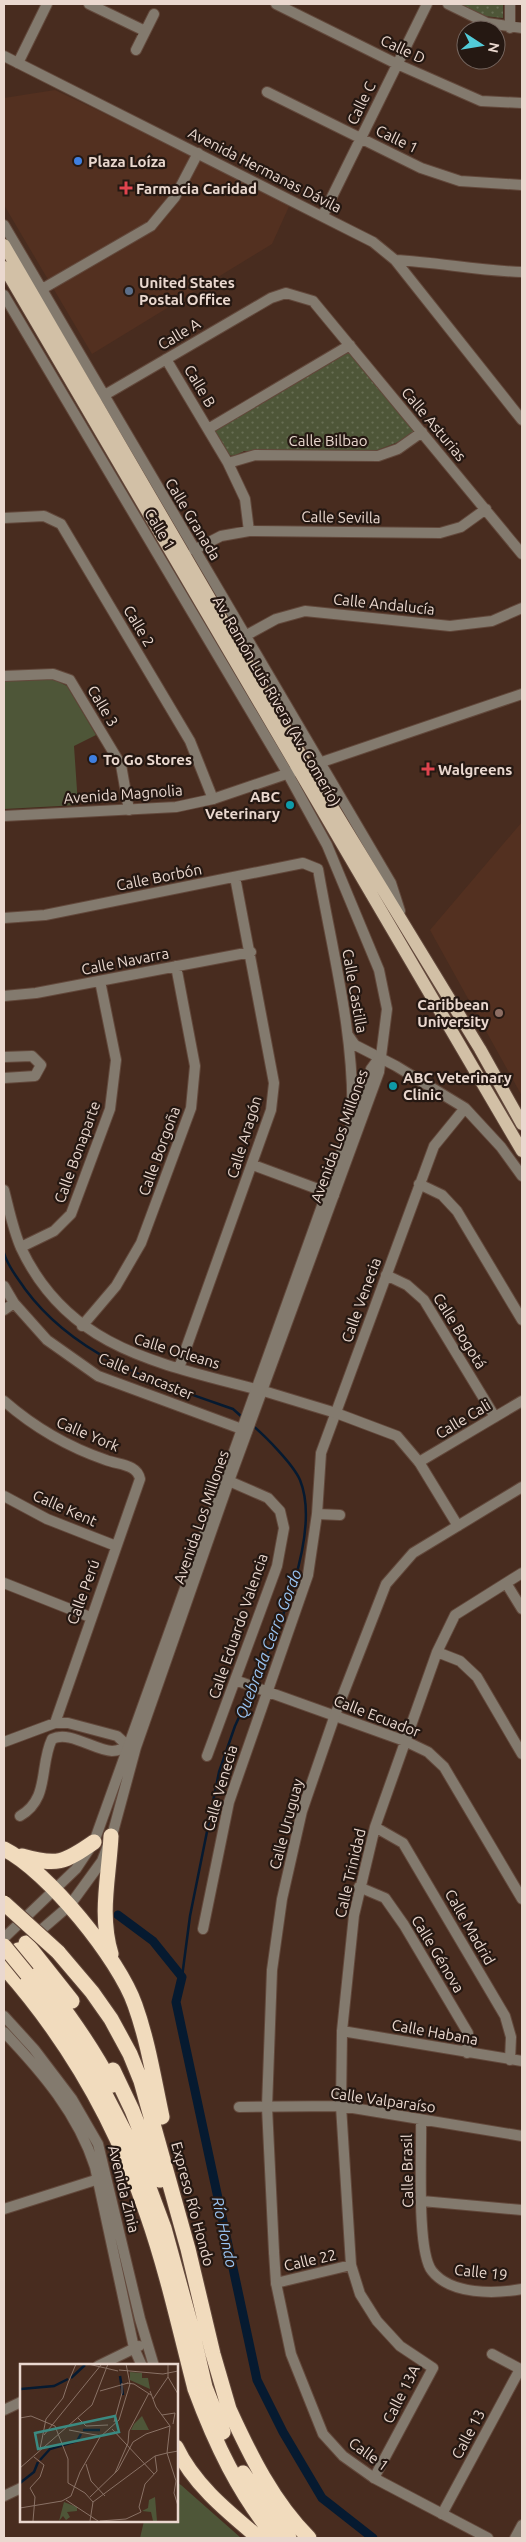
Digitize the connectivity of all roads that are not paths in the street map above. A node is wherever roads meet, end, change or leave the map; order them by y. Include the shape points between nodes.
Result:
1 (47, 4) edge
2 (89, 4) edge
3 (276, 4) edge
4 (427, 4) edge
5 (448, 4) edge
6 (510, 4) edge
7 (154, 14) dead end
8 (510, 28) junction
9 (522, 28) edge
10 (145, 31) junction
11 (136, 50) dead end
12 (4, 56) edge
13 (18, 63) junction
14 (397, 64) junction
15 (266, 92) dead end
16 (522, 103) edge
17 (360, 138) junction
18 (198, 153) junction
19 (522, 185) edge
20 (322, 215) junction
21 (4, 225) edge
22 (4, 245) edge
23 (394, 260) junction
24 (4, 267) edge
25 (522, 272) edge
26 (33, 294) junction
27 (6, 302) edge
28 (323, 313) joint
29 (350, 345) junction
30 (166, 359) junction
31 (103, 396) junction
32 (522, 420) edge
33 (208, 428) junction
34 (422, 432) junction
35 (228, 463) junction
36 (486, 510) junction
37 (4, 518) edge
38 (249, 531) junction
39 (194, 550) junction
40 (522, 554) edge
41 (522, 608) edge
42 (245, 636) junction
43 (4, 676) edge
44 (522, 694) edge
45 (303, 768) junction
46 (212, 799) junction
47 (129, 810) junction
48 (4, 816) edge
49 (318, 869) joint
50 (235, 877) junction
51 (4, 918) edge
52 (251, 952) junction
53 (176, 966) junction
54 (100, 981) junction
55 (4, 996) edge
56 (347, 1034) junction
57 (4, 1057) edge
58 (379, 1058) junction
59 (4, 1078) edge
60 (465, 1108) junction
61 (352, 1118) junction
62 (522, 1124) edge
63 (522, 1150) edge
64 (253, 1165) junction
65 (522, 1176) edge
66 (419, 1184) junction
67 (4, 1190) edge
68 (329, 1193) junction
69 (21, 1247) junction
70 (386, 1275) junction
71 (4, 1286) edge
72 (14, 1303) junction
73 (4, 1310) edge
74 (522, 1320) edge
75 (82, 1326) junction
76 (178, 1368) junction
77 (258, 1390) junction
78 (4, 1401) edge
79 (522, 1402) edge
80 (336, 1413) junction
81 (495, 1417) junction
82 (243, 1430) junction
83 (420, 1462) junction
84 (138, 1472) joint
85 (226, 1480) junction
86 (522, 1487) edge
87 (4, 1496) edge
88 (316, 1514) junction
89 (340, 1515) dead end
90 (458, 1526) junction
91 (116, 1546) junction
92 (522, 1573) edge
93 (4, 1582) edge
94 (506, 1582) junction
95 (522, 1609) edge
96 (90, 1617) junction
97 (437, 1652) junction
98 (235, 1680) junction
99 (267, 1691) junction
100 (335, 1715) junction
101 (55, 1723) junction
102 (405, 1741) junction
103 (4, 1742) edge
104 (132, 1747) junction
105 (522, 1754) edge
106 (207, 1756) dead end
107 (20, 1816) dead end
108 (375, 1827) junction
109 (111, 1836) junction
110 (94, 1842) junction
111 (7, 1851) edge
112 (359, 1887) junction
113 (54, 1889) junction
114 (522, 1899) edge
115 (4, 1903) edge
116 (70, 1906) junction
117 (4, 1915) edge
118 (203, 1928) dead end
119 (4, 1938) edge
120 (16, 1946) edge
121 (53, 1954) junction
122 (113, 1963) junction
123 (4, 1965) edge
124 (23, 1980) junction
125 (4, 2016) edge
126 (342, 2031) junction
127 (4, 2032) edge
128 (467, 2053) junction
129 (510, 2060) junction
130 (522, 2061) edge
131 (341, 2106) junction
132 (239, 2107) dead end
133 (267, 2107) junction
134 (421, 2120) junction
135 (522, 2136) edge
136 (102, 2178) junction
137 (160, 2182) junction
138 (422, 2201) junction
139 (156, 2204) junction
140 (4, 2209) edge
141 (522, 2210) edge
142 (423, 2222) joint
143 (349, 2230) joint
144 (188, 2249) junction
145 (274, 2252) joint
146 (351, 2265) junction
147 (276, 2283) junction
148 (522, 2289) edge
149 (146, 2342) junction
150 (134, 2348) junction
151 (492, 2354) dead end
152 (102, 2364) edge
153 (141, 2364) edge
154 (153, 2364) edge
155 (521, 2370) edge
156 (20, 2402) edge
157 (5, 2406) edge
158 (178, 2450) edge
159 (374, 2478) junction
160 (20, 2488) edge
161 (4, 2496) edge
162 (442, 2514) junction
163 (522, 2525) edge
164 (259, 2538) edge
165 (276, 2538) edge
166 (289, 2538) edge
167 (296, 2538) edge
168 (309, 2538) edge
169 (488, 2538) edge
170 (515, 2538) edge

1 - 13 street
2 - 10 street
3 - 14 street, Calle D
4 - 14 street, Calle C
5 - 8 street via 487,23
6 - 8 street
7 - 10 street
8 - 9 street
10 - 11 street
12 - 13 street, Avenida Hermanas Dávila
13 - 18 street, Avenida Hermanas Dávila
14 - 16 street, Calle D via 481,101
14 - 17 street, Calle C
15 - 17 street, Calle 1
17 - 19 street, Calle 1 via 421,168 460,181
17 - 20 street, Calle C
18 - 20 street, Avenida Hermanas Dávila
18 - 26 street via 175,197 150,226
20 - 23 street, Avenida Hermanas Dávila via 373,242
21 - 26 street, Calle Granada
22 - 26 main road, Av. Ramón Luis Rivera (Av. Comerío)
23 - 25 street via 482,271
23 - 32 street, Avenida Hermanas Dávila
24 - 26 main road, Av. Ramón Luis Rivera (Av. Comerío)
26 - 27 street
26 - 31 street, Calle Granada
26 - 45 main road, Av. Ramón Luis Rivera (Av. Comerío)
27 - 45 street, Calle 1
28 - 29 street, Calle Asturias
28 - 30 street, Calle A via 313,301 286,293 271,298
29 - 33 street
29 - 34 street, Calle Asturias
30 - 31 street, Calle A
30 - 33 street, Calle B
31 - 39 street, Calle Granada
33 - 35 street
34 - 35 street, Calle Bilbao via 398,448 378,456 255,455
34 - 36 street, Calle Asturias
35 - 38 street via 245,499
36 - 38 street, Calle Sevilla via 462,527 440,533
36 - 40 street, Calle Asturias
37 - 46 street, Calle 2 via 44,516 61,524 190,741
38 - 39 street, Calle Sevilla via 220,536
39 - 42 street, Calle Granada
41 - 42 street, Calle Andalucía via 492,621 450,626 305,611 276,619
42 - 45 street, Calle Granada
43 - 47 street, Calle 3 via 54,674 70,680 121,765
44 - 45 street, Avenida Magnolia
45 - 46 street, Avenida Magnolia
45 - 58 street via 327,845 379,970 387,1009
45 - 62 main road, Av. Ramón Luis Rivera (Av. Comerío) via 406,928
45 - 63 main road, Av. Ramón Luis Rivera (Av. Comerío)
46 - 47 street, Avenida Magnolia via 176,807
47 - 48 street, Avenida Magnolia
49 - 50 street, Calle Borbón via 303,863
49 - 56 street, Calle Castilla
50 - 51 street, Calle Borbón via 45,915
50 - 52 street, Calle Aragón
52 - 53 street, Calle Navarra
52 - 64 street, Calle Aragón via 274,1083 271,1110
53 - 54 street, Calle Navarra
53 - 75 street, Calle Borgoña via 195,1066 191,1108 141,1243 116,1286
54 - 55 street, Calle Navarra
54 - 69 street, Calle Bonaparte via 116,1060 110,1109 71,1214 54,1231
56 - 58 street via 354,1045
56 - 61 street, Calle Castilla via 354,1082
57 - 59 street via 32,1056 41,1066 35,1076
58 - 60 street
58 - 61 street, Avenida Los Millones via 371,1069
58 - 68 street, Avenida Los Millones via 379,1072
60 - 65 street via 501,1147
60 - 66 street, Calle Venecia via 434,1146
61 - 68 street, Avenida Los Millones
64 - 68 street
64 - 76 street, Calle Aragón
66 - 70 street, Calle Venecia
66 - 74 street via 442,1196 458,1211
67 - 69 street, Calle Orleans
68 - 77 street, Avenida Los Millones
69 - 75 street, Calle Orleans via 45,1289
70 - 80 street, Calle Venecia
70 - 81 street, Calle Bogotá via 407,1285 424,1300
71 - 72 street, Calle Lancaster
72 - 73 street
72 - 82 street, Calle Lancaster via 48,1340 98,1376
75 - 76 street, Calle Orleans via 127,1352
76 - 77 street, Calle Orleans
77 - 80 street, Calle Orleans
77 - 82 street, Avenida Los Millones
78 - 84 street, Calle York via 24,1419 58,1441
79 - 81 street, Calle Cali
80 - 83 street, Calle Orleans via 397,1436
80 - 88 street, Calle Venecia via 321,1453
81 - 83 street, Calle Cali
82 - 85 street, Avenida Los Millones
83 - 90 street, Calle Orleans
84 - 91 street, Calle Perú via 137,1487
85 - 98 street, Calle Eduardo Valencia via 268,1498 280,1511 284,1528 277,1566
85 - 104 street, Avenida Los Millones
86 - 90 street, Calle Uruguay
87 - 91 street, Calle Kent via 46,1519
88 - 89 street
88 - 99 street, Calle Venecia via 308,1575
90 - 100 street, Calle Uruguay via 413,1553 386,1584
91 - 96 street, Calle Perú
92 - 94 street, Calle Trinidad
93 - 96 street
94 - 95 street
94 - 97 street, Calle Trinidad via 456,1615
96 - 101 street, Calle Perú
97 - 102 street, Calle Trinidad
97 - 105 street via 460,1661 477,1677
98 - 99 street, Calle Ecuador
98 - 106 street, Calle Eduardo Valencia
99 - 100 street, Calle Ecuador
99 - 118 street, Calle Venecia via 229,1802
100 - 102 street, Calle Ecuador
100 - 133 street, Calle Uruguay via 302,1811 282,1899 272,1970
101 - 103 street
101 - 104 street via 117,1736
102 - 108 street, Calle Trinidad
102 - 114 street, Calle Ecuador via 428,1752 444,1767
104 - 107 street via 113,1751 62,1737 52,1739 38,1801
104 - 109 street, Avenida Los Millones
104 - 110 street, Avenida Los Millones
108 - 112 street, Calle Trinidad
108 - 129 street, Calle Madrid via 403,1843 504,2016 511,2037
109 - 116 street, Avenida Los Millones via 102,1861
109 - 122 highway via 104,1913
110 - 111 highway via 72,1856 51,1863
110 - 113 street, Avenida Los Millones via 76,1869
111 - 113 highway
112 - 126 street, Calle Trinidad
112 - 128 street, Calle Génova via 385,1898 404,1925 468,2033
113 - 116 highway
113 - 119 street, Avenida Los Millones
115 - 121 highway, Expreso Río Hondo, bridge
116 - 120 street, Avenida Los Millones
116 - 122 highway
117 - 121 highway
120 - 123 street, Avenida Los Millones
120 - 124 highway, bridge
120 - 137 highway via 49,1969 88,2025 132,2110
120 - 139 highway via 100,2061 126,2111 148,2171
121 - 137 highway via 117,2051 154,2146
121 - 144 highway, Expreso Río Hondo via 92,1992 130,2054 150,2105
122 - 144 highway via 129,1990 141,2024 184,2214
123 - 124 highway
124 - 139 highway via 84,2054 121,2123
124 - 165 highway via 72,2057 117,2139 153,2233 205,2415 243,2493
125 - 136 street, Avenida Zinia via 72,2099 98,2144
126 - 128 street, Calle Habana
126 - 131 street, Calle Trinidad
127 - 136 street, Avenida Zinia via 64,2103 87,2142
128 - 129 street, Calle Habana
129 - 130 street, Calle Habana
131 - 133 street, Calle Valparaíso
131 - 134 street, Calle Valparaíso
131 - 143 street, Calle Trinidad
132 - 133 street, Calle Valparaíso
133 - 145 street, Calle Uruguay
134 - 135 street, Calle Valparaíso
134 - 138 street, Calle Brasil
136 - 140 street
136 - 149 street, Avenida Zinia
136 - 150 street, Avenida Zinia
137 - 167 highway via 213,2385 239,2454
138 - 141 street
138 - 142 street, Calle Brasil
139 - 166 highway via 205,2387 223,2434 247,2481
142 - 148 street, Calle 19 via 427,2259 431,2270 445,2283 464,2289
143 - 146 street, Calle 13A
144 - 168 highway, Expreso Río Hondo via 229,2410 270,2488
145 - 147 street, Calle 1
146 - 147 street, Calle 22
146 - 159 street, Calle 13A via 360,2294 377,2321 400,2346 433,2368
147 - 159 street, Calle 1 via 291,2354 323,2434 343,2456
149 - 150 street
149 - 154 street, Avenida Zinia
150 - 152 street
150 - 153 street, Avenida Zinia
151 - 155 street, Calle 13
155 - 162 street, Calle 13
156 - 157 street
158 - 164 highway via 202,2486
159 - 162 street, Calle 1
160 - 161 street
162 - 169 street, Calle 1
163 - 170 street

